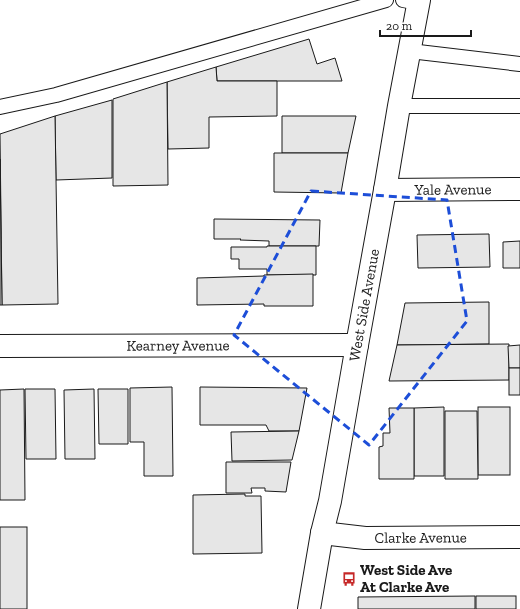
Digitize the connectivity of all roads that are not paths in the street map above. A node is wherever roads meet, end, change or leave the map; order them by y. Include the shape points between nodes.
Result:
1 (386, 0) edge
2 (414, 1) edge
3 (410, 51) junction
4 (520, 64) edge
5 (0, 106) edge
6 (399, 106) junction
7 (520, 106) edge
8 (520, 189) edge
9 (385, 190) junction
10 (357, 345) junction
11 (0, 346) edge
12 (322, 533) junction
13 (520, 538) edge
14 (309, 609) edge

1 - 5 lane via 56,95
2 - 3 street, West Side Avenue
3 - 4 lane
3 - 6 street, West Side Avenue
6 - 7 lane
6 - 9 street, West Side Avenue
8 - 9 street, Yale Avenue
9 - 10 street, West Side Avenue
10 - 11 street, Kearney Avenue
10 - 12 street, West Side Avenue via 330,501
12 - 13 street, Clarke Avenue via 365,538
12 - 14 street, West Side Avenue

